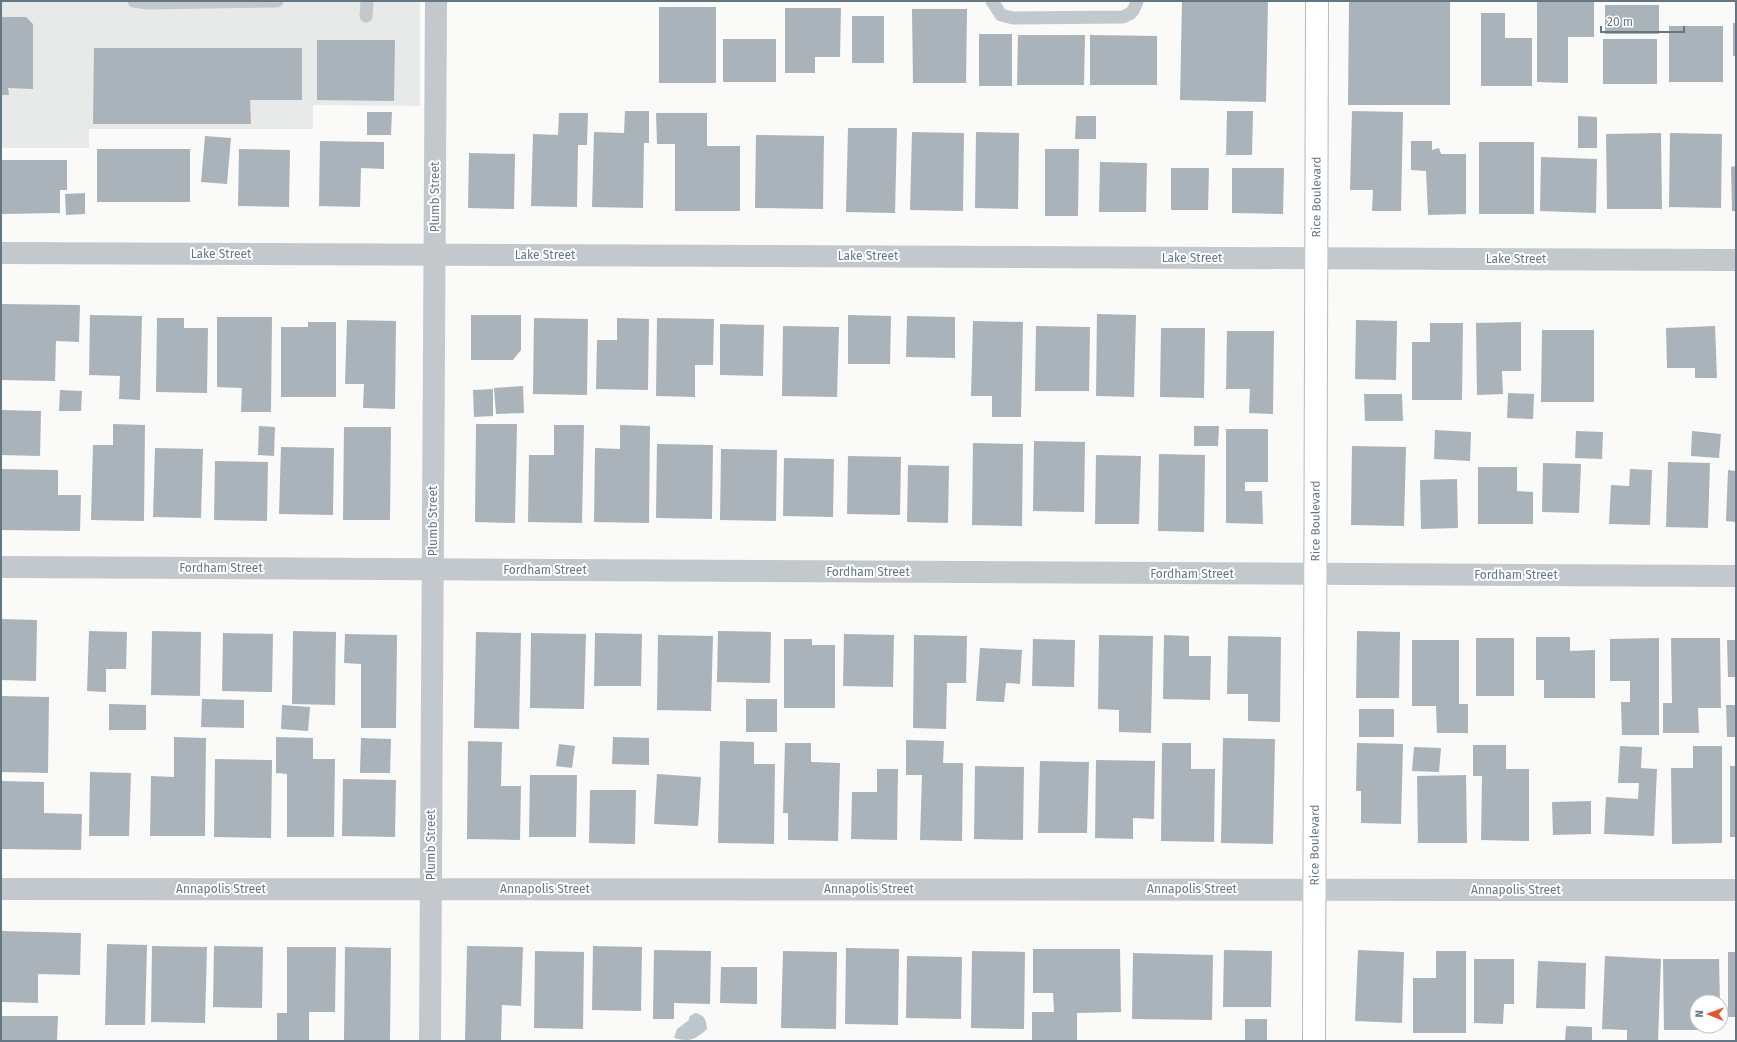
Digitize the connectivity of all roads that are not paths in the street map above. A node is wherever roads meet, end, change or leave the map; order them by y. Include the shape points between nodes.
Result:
1 (134, 1) edge
2 (277, 1) edge
3 (367, 1) edge
4 (436, 1) edge
5 (992, 1) edge
6 (1137, 1) edge
7 (1317, 1) edge
8 (366, 16) dead end
9 (1, 253) edge
10 (435, 255) junction
11 (1316, 258) junction
12 (1736, 260) edge
13 (1, 567) edge
14 (433, 569) junction
15 (1315, 574) junction
16 (1736, 576) edge
17 (431, 888) junction
18 (1, 889) edge
19 (1314, 889) junction
20 (1736, 890) edge
21 (430, 1041) edge
22 (1314, 1041) edge

1 - 2 lane
3 - 8 lane
4 - 10 street, Plumb Street
5 - 6 lane via 1001,15 1013,18 1122,17 1134,10
7 - 11 main road, Rice Boulevard
9 - 10 street, Lake Street
10 - 11 street, Lake Street
10 - 14 street, Plumb Street
11 - 12 street, Lake Street
11 - 15 main road, Rice Boulevard
13 - 14 street, Fordham Street
14 - 15 street, Fordham Street
14 - 17 street, Plumb Street
15 - 16 street, Fordham Street
15 - 19 main road, Rice Boulevard
17 - 18 street, Annapolis Street
17 - 19 street, Annapolis Street
17 - 21 street, Plumb Street
19 - 20 street, Annapolis Street
19 - 22 main road, Rice Boulevard

